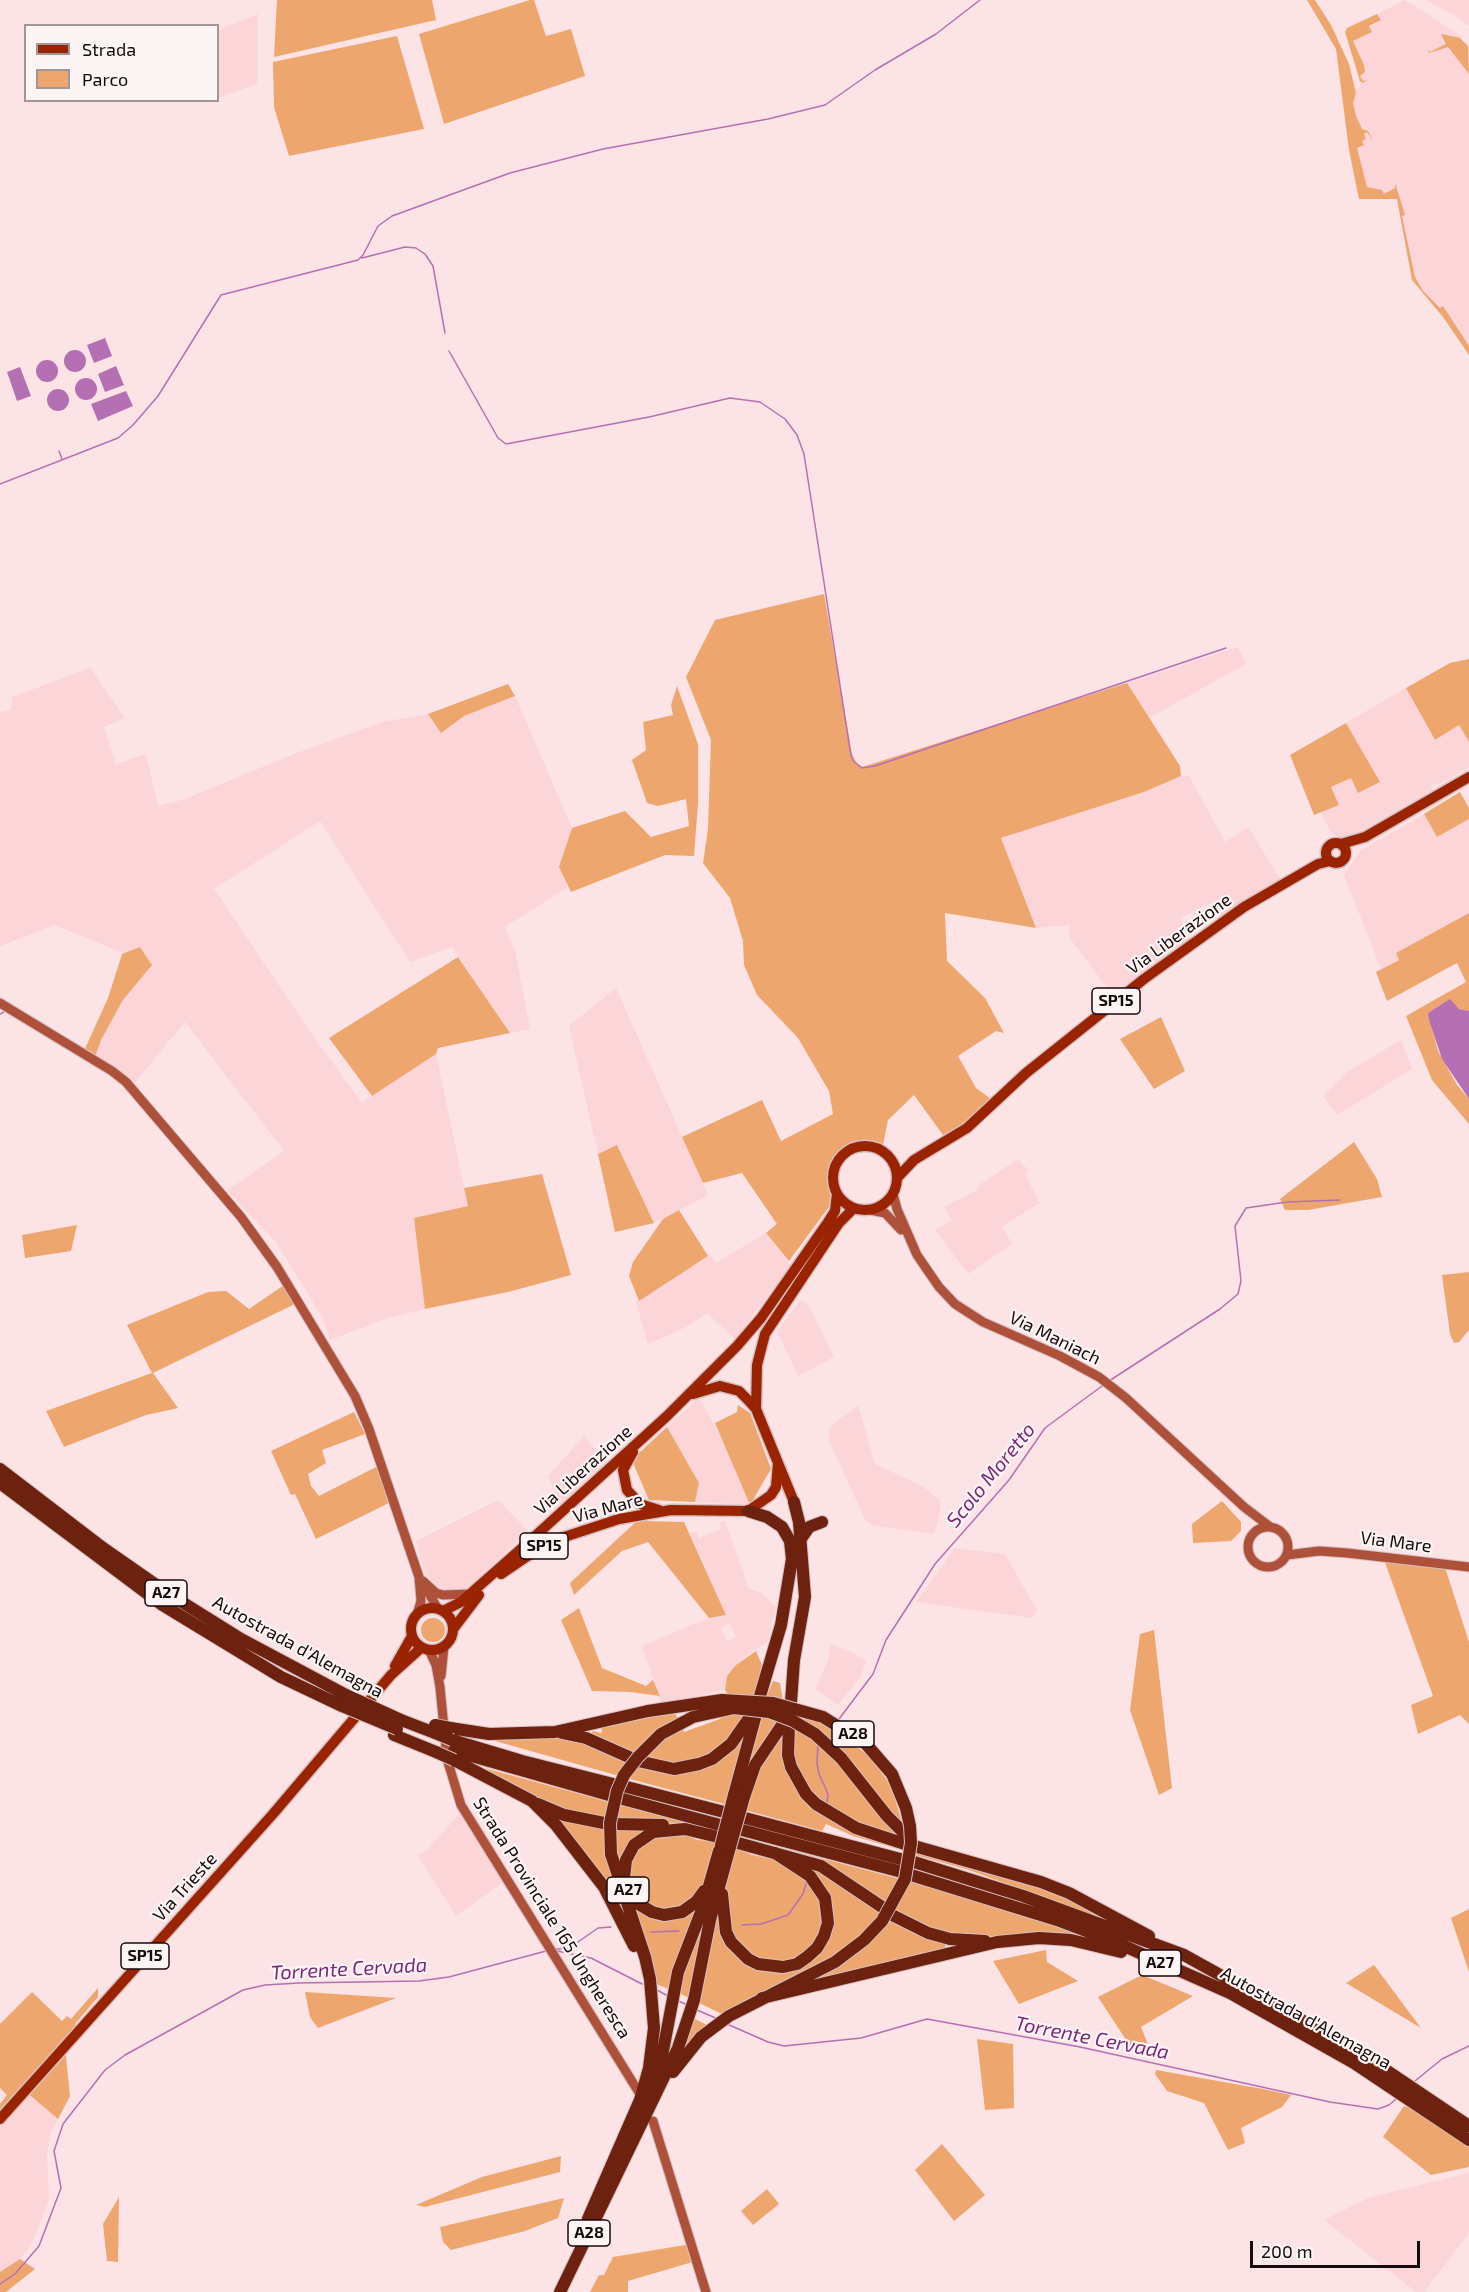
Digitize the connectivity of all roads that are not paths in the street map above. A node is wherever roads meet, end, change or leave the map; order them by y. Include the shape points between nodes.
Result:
1 (1469, 777) edge
2 (1344, 848) junction
3 (1328, 858) junction
4 (0, 1002) edge
5 (926, 1153) junction
6 (889, 1156) junction
7 (897, 1178) junction
8 (837, 1193) junction
9 (893, 1194) junction
10 (854, 1208) junction
11 (870, 1210) junction
12 (911, 1244) junction
13 (687, 1397) junction
14 (756, 1409) junction
15 (639, 1442) junction
16 (778, 1463) junction
17 (0, 1469) edge
18 (0, 1484) edge
19 (794, 1502) joint
20 (1244, 1507) junction
21 (662, 1511) junction
22 (748, 1511) junction
23 (822, 1522) dead end
24 (1269, 1526) junction
25 (1252, 1533) junction
26 (1286, 1537) junction
27 (800, 1540) junction
28 (1319, 1551) junction
29 (1287, 1555) junction
30 (1469, 1567) edge
31 (421, 1579) junction
32 (470, 1594) junction
33 (440, 1610) junction
34 (417, 1615) junction
35 (454, 1628) junction
36 (412, 1636) junction
37 (444, 1647) junction
38 (425, 1649) junction
39 (406, 1660) junction
40 (391, 1675) junction
41 (439, 1682) junction
42 (760, 1696) dead end
43 (344, 1701) junction
44 (789, 1714) junction
45 (399, 1725) junction
46 (555, 1732) junction
47 (436, 1739) junction
48 (452, 1745) junction
49 (739, 1796) junction
50 (532, 1801) junction
51 (743, 1824) dead end
52 (684, 1829) junction
53 (724, 1837) junction
54 (910, 1841) junction
55 (775, 1853) junction
56 (908, 1867) junction
57 (886, 1915) junction
58 (997, 1942) junction
59 (1184, 1955) junction
60 (1176, 1970) junction
61 (648, 1979) junction
62 (762, 1998) junction
63 (1396, 2083) junction
64 (638, 2091) dead end
65 (1429, 2105) junction
66 (0, 2119) edge
67 (652, 2121) dead end
68 (1469, 2126) edge
69 (1469, 2140) edge
70 (619, 2174) junction
71 (588, 2219) junction
72 (551, 2292) edge
73 (560, 2292) edge
74 (706, 2292) edge

1 - 2 main road, SP15
2 - 3 main road, Via Liberazione / SP15 via 1330,845
2 - 3 main road, Via Liberazione / SP15 via 1341,862
3 - 5 main road, Via Liberazione / SP15 via 1244,907 1144,979 1026,1073 967,1128
4 - 31 main road via 126,1082 260,1243 355,1396
5 - 6 main road, Via Liberazione / SP15 via 902,1158
5 - 7 main road, Via Liberazione / SP15 via 905,1167
6 - 7 main road
6 - 8 main road, SP15 via 864,1146 847,1152 836,1166
7 - 9 main road
8 - 10 main road
8 - 13 main road, Via Liberazione / SP15 via 835,1211 761,1318
9 - 11 main road
9 - 12 main road, Via Maniach
10 - 11 main road
10 - 14 main road, Via Liberazione / SP15 via 839,1222 765,1334 756,1365
11 - 12 main road, Via Maniach via 877,1209 891,1217
12 - 20 main road, Via Maniach via 939,1287 964,1311 1060,1356 1114,1388
13 - 14 main road, Via Liberazione / SP15 via 712,1387 730,1387
13 - 15 main road, Via Liberazione / SP15
14 - 16 main road, Via Liberazione / SP15
15 - 21 main road, Via Mare / SP15 via 625,1464 625,1485 636,1501
15 - 32 main road, Via Liberazione / SP15
16 - 19 main road
16 - 22 main road via 776,1487 771,1495
17 - 43 highway, Autostrada d'Alemagna / A27 via 169,1594 241,1639 327,1685
18 - 43 highway, Autostrada d'Alemagna / A27 via 161,1604 287,1680
19 - 27 highway
20 - 24 main road, Via Maniach
20 - 25 main road, Via Maniach
21 - 22 main road, Via Mare / SP15
21 - 35 main road, Via Mare / SP15 via 587,1528 529,1555 476,1598
22 - 42 highway via 767,1516 782,1527 790,1541 792,1559 781,1625
23 - 27 highway via 809,1527
24 - 25 main road
24 - 26 main road, Via Mare
25 - 29 main road, Via Mare via 1248,1551 1258,1565 1275,1566
26 - 28 main road, Via Mare
26 - 29 main road
27 - 44 highway via 805,1597
28 - 29 main road, Via Mare
28 - 30 main road, Via Mare
31 - 32 main road via 436,1593
31 - 33 main road
31 - 34 main road
32 - 33 main road, Via Liberazione / SP15 via 453,1607
33 - 34 main road, SP15 via 427,1609
33 - 35 main road via 448,1615
34 - 36 main road, SP15 via 411,1626
35 - 37 main road, SP15
36 - 38 main road
36 - 40 main road, Via Trieste / SP15
37 - 38 main road, SP15
37 - 41 main road, Strada Provinciale 165 Ungheresca
38 - 39 main road, Via Trieste / SP15
38 - 41 main road, Strada Provinciale 165 Ungheresca
39 - 40 main road, Via Trieste / SP15
39 - 41 main road via 426,1659
40 - 66 main road, Via Trieste / SP15 via 273,1814
41 - 64 main road, Strada Provinciale 165 Ungheresca via 447,1759 461,1805
43 - 45 highway, Autostrada d'Alemagna / A27, bridge
43 - 45 highway
44 - 49 highway
44 - 54 highway, A27 via 788,1755 806,1794 850,1826
45 - 47 highway, Autostrada d'Alemagna / A27
45 - 47 highway
46 - 48 highway, A27 via 489,1734
46 - 49 highway, A27 via 586,1738 634,1759 674,1769 712,1759 731,1744 754,1714
46 - 57 highway, A28, bridge via 648,1711 722,1700 762,1701 823,1717 866,1744 892,1774 906,1808 910,1843 905,1879
47 - 48 highway, A27, bridge
47 - 48 highway, Autostrada d'Alemagna / A27
48 - 50 highway, A28
48 - 53 highway, Autostrada d'Alemagna / A27 via 522,1761 616,1791
49 - 53 highway, bridge
50 - 52 highway, A27 via 564,1815 608,1824
50 - 61 highway, A28 via 573,1844 604,1887
51 - 56 highway, Autostrada d'Alemagna / A27
52 - 53 highway, A27
52 - 53 highway, A27 via 653,1832 638,1841 624,1866 630,1894 642,1907 658,1914 692,1906 707,1886
53 - 55 highway, A27
53 - 55 highway, A27 via 721,1899 726,1932 748,1959 783,1967 796,1964 818,1948 826,1929 827,1907 810,1876
53 - 70 highway, A28 via 690,2017
53 - 71 highway, A28 via 715,1873 684,1953 651,2088
54 - 59 highway, A27 via 1069,1893
54 - 61 highway, A28, bridge via 841,1758 802,1726 769,1712 734,1708 693,1717 661,1734 638,1756 617,1791 610,1823 611,1854
55 - 57 highway, A27 via 821,1866
56 - 59 highway, Autostrada d'Alemagna / A27 via 1023,1896
56 - 60 highway, Autostrada d'Alemagna / A27 via 1058,1920
57 - 58 highway, A27 via 928,1933
57 - 62 highway, A28 via 864,1940 835,1962
58 - 60 highway, A28 via 1071,1940
58 - 62 highway, A28
59 - 63 highway, Autostrada d'Alemagna / A27 via 1350,2047
60 - 63 highway, Autostrada d'Alemagna / A27 via 1230,1993
61 - 71 highway, A28 via 654,2014 644,2088
62 - 70 highway, A28 via 701,2037 673,2073
63 - 65 highway, Autostrada d'Alemagna / A27
65 - 68 highway, Autostrada d'Alemagna / A27
65 - 69 highway, Autostrada d'Alemagna / A27
67 - 74 main road
70 - 73 highway, A28
71 - 72 highway, A28

